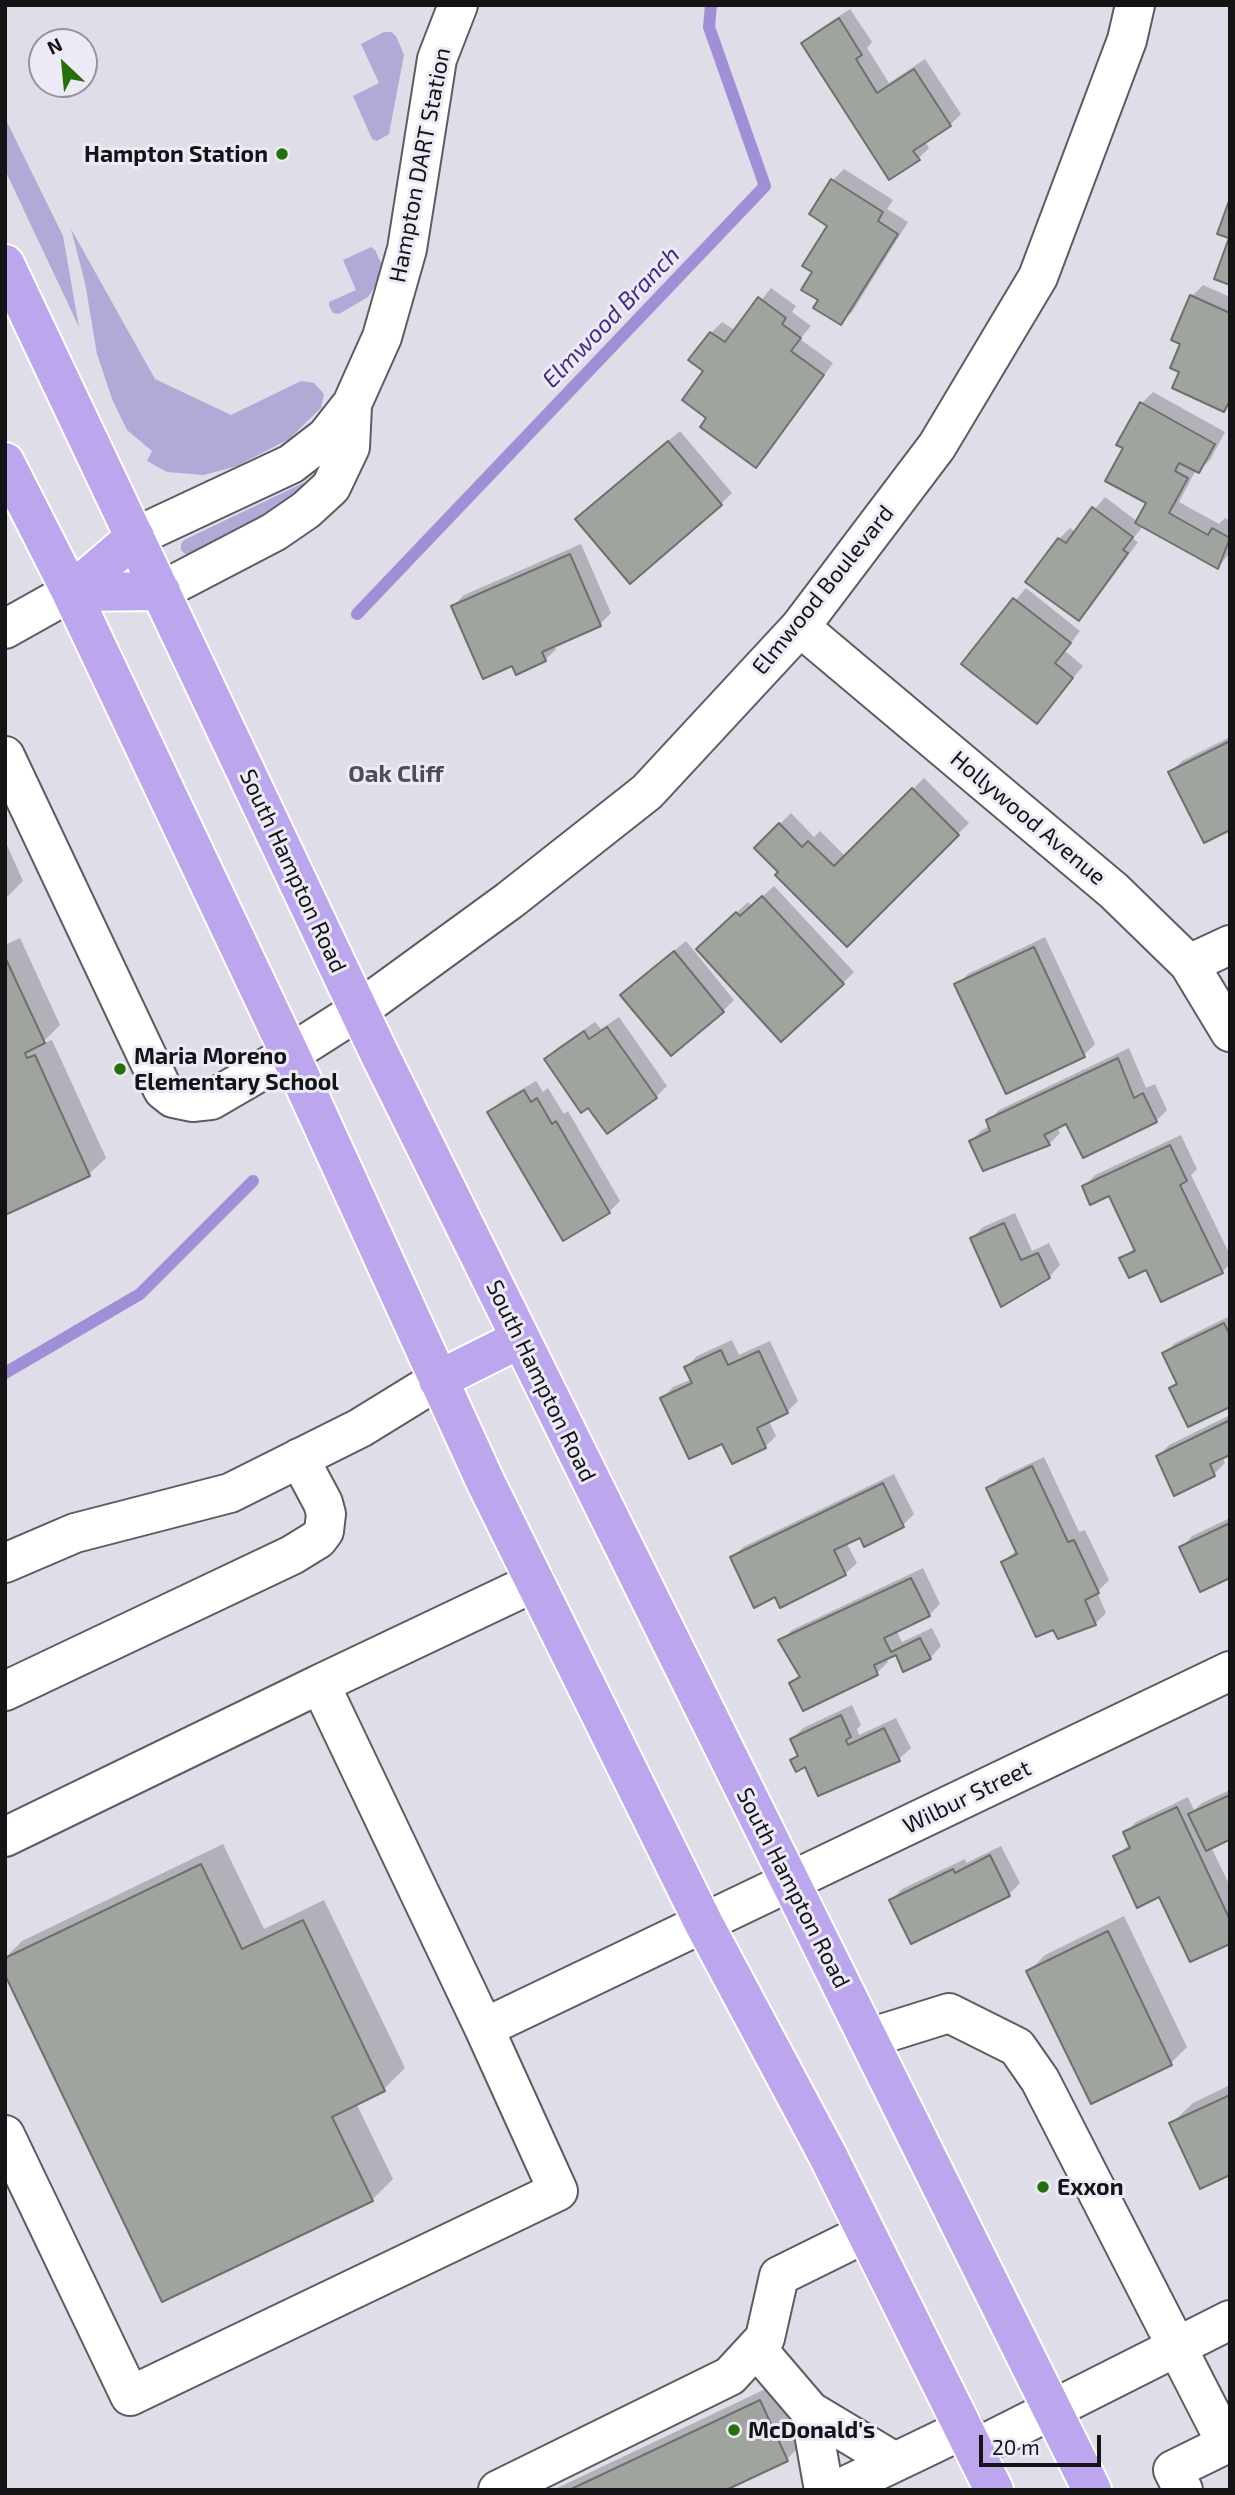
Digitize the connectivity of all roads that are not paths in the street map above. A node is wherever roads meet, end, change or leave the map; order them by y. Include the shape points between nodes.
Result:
1 (458, 5) edge
2 (1135, 5) edge
3 (5, 264) edge
4 (352, 404) junction
5 (5, 462) edge
6 (135, 537) junction
7 (161, 591) junction
8 (71, 592) junction
9 (800, 627) junction
10 (5, 629) edge
11 (5, 756) edge
12 (1230, 944) edge
13 (1189, 964) junction
14 (359, 1010) junction
15 (1230, 1032) edge
16 (290, 1054) junction
17 (520, 1339) junction
18 (438, 1380) junction
19 (299, 1458) junction
20 (5, 1563) edge
21 (535, 1582) junction
22 (1230, 1671) edge
23 (320, 1684) junction
24 (5, 1691) edge
25 (5, 1837) edge
26 (790, 1883) junction
27 (704, 1924) junction
28 (484, 2028) junction
29 (869, 2038) junction
30 (5, 2135) edge
31 (866, 2233) junction
32 (1230, 2320) edge
33 (1178, 2346) junction
34 (757, 2349) junction
35 (684, 2398) junction
36 (1054, 2409) junction
37 (810, 2411) junction
38 (969, 2439) junction
39 (1228, 2443) edge
40 (895, 2462) junction
41 (498, 2490) edge
42 (547, 2490) edge
43 (824, 2490) edge
44 (837, 2490) edge
45 (994, 2490) edge
46 (1092, 2490) edge
47 (1183, 2490) edge

1 - 4 street, Hampton DART Station via 437,59 407,250 382,337
2 - 9 street, Elmwood Boulevard via 1127,40 1038,277 937,446
3 - 6 main road, South Hampton Road
4 - 6 street, Hampton DART Station via 326,437 291,464
4 - 7 street, Hampton DART Station via 350,447 331,487 274,532
5 - 8 main road
6 - 7 main road, South Hampton Road
6 - 8 main road
7 - 8 main road
7 - 14 main road, South Hampton Road
8 - 10 street
8 - 16 main road
9 - 13 street, Hollywood Avenue via 1114,891
9 - 14 street, Elmwood Boulevard via 647,792
11 - 16 street, Elmwood Boulevard via 163,1090 173,1098 192,1102 211,1100
12 - 13 street
13 - 15 street, Hollywood Avenue
14 - 16 street, Elmwood Boulevard
14 - 17 main road, South Hampton Road
16 - 18 main road
17 - 18 main road
17 - 26 main road, South Hampton Road
18 - 19 street via 360,1428
18 - 21 main road
19 - 20 street via 230,1493 75,1534
19 - 24 street via 326,1514 318,1539
21 - 23 street
21 - 27 main road
22 - 26 street, Wilbur Street
23 - 25 street
23 - 28 street
26 - 27 street, Wilbur Street
26 - 29 main road, South Hampton Road
27 - 28 street, Wilbur Street
27 - 31 main road
28 - 30 street via 558,2191 130,2396
29 - 33 street via 949,2013 1017,2047 1040,2080
29 - 36 main road, South Hampton Road
31 - 34 street via 779,2276 765,2339
31 - 38 main road
32 - 33 street
33 - 36 street
33 - 39 street
34 - 35 street via 730,2376
34 - 37 street
35 - 41 street
35 - 42 street via 684,2420 639,2448
36 - 38 street
36 - 46 main road, South Hampton Road
37 - 40 street
37 - 43 street
38 - 40 street
38 - 45 main road
39 - 47 street via 1173,2470
40 - 44 street

